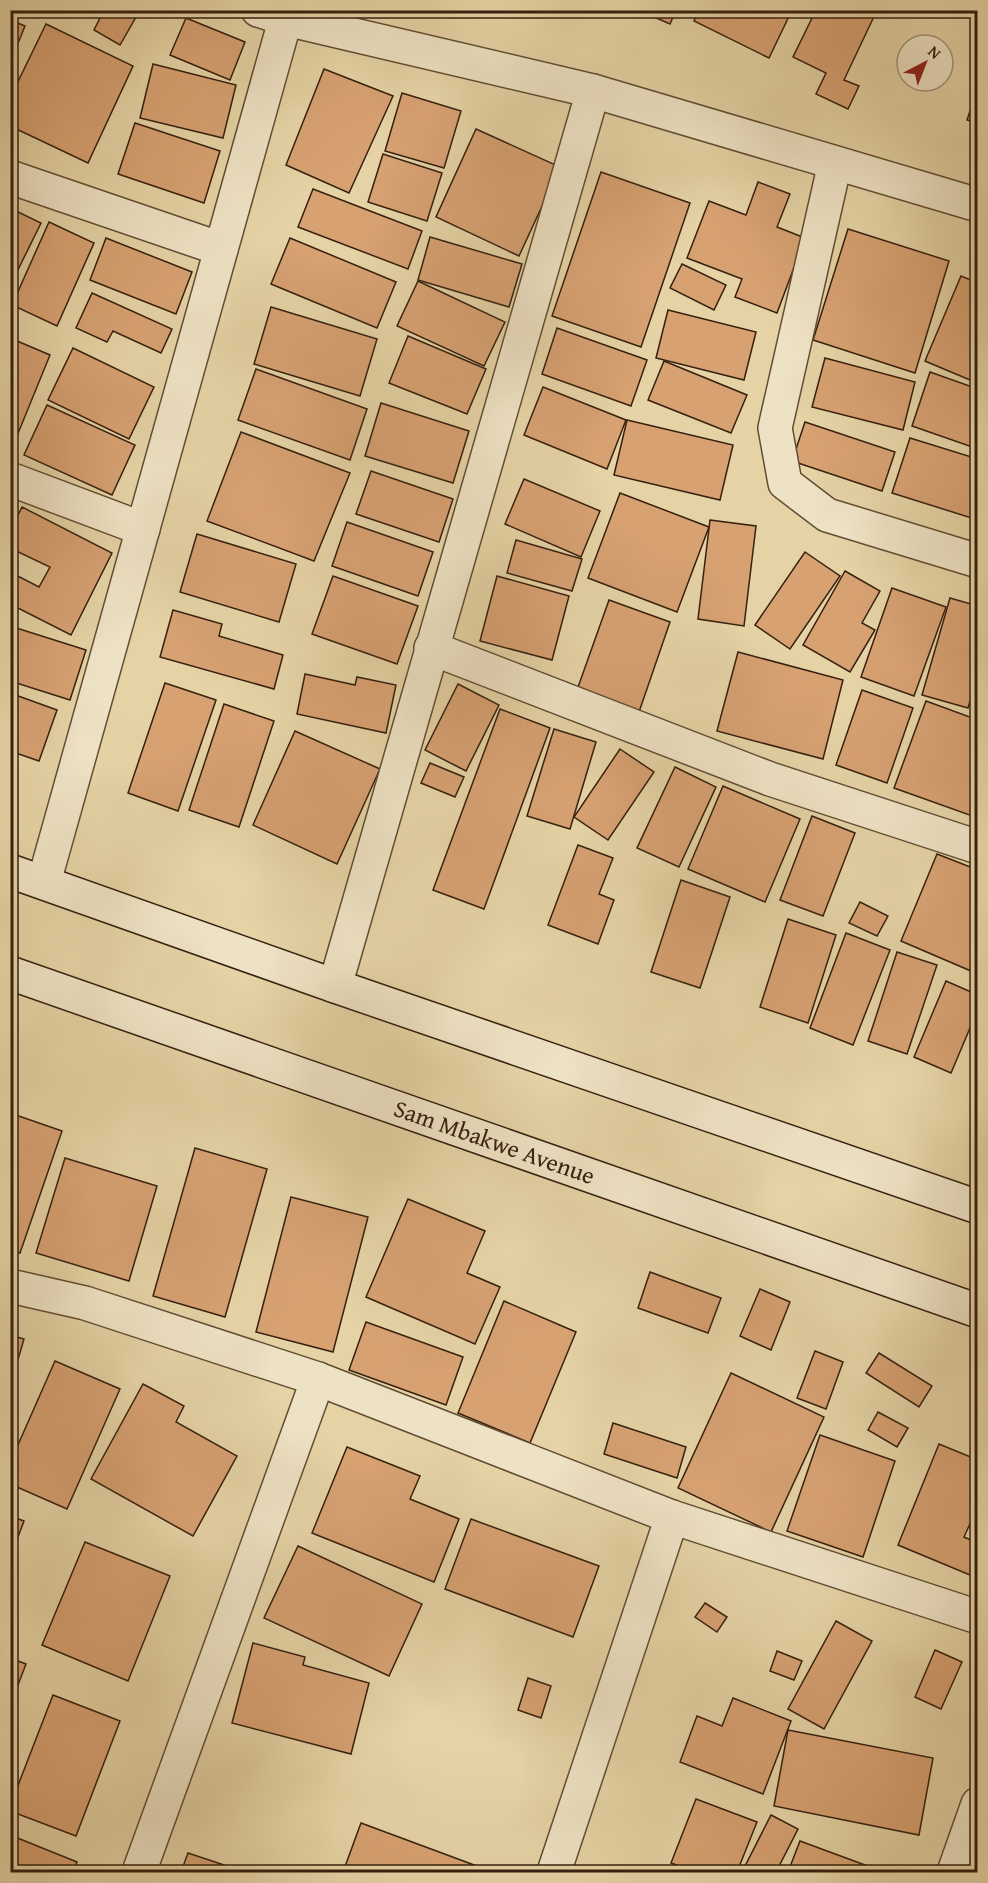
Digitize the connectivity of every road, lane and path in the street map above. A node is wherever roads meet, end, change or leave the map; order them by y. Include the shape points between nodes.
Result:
1 (277, 13) edge
2 (593, 91) junction
3 (835, 163) junction
4 (10, 177) edge
5 (978, 205) edge
6 (221, 249) junction
7 (10, 479) edge
8 (143, 529) junction
9 (978, 561) edge
10 (431, 648) junction
11 (978, 847) edge
12 (10, 871) edge
13 (44, 882) junction
14 (10, 973) edge
15 (335, 986) junction
16 (978, 1207) edge
17 (10, 1286) edge
18 (978, 1311) edge
19 (318, 1379) junction
20 (672, 1517) junction
21 (978, 1617) edge
22 (978, 1804) edge
23 (972, 1844) edge
24 (139, 1872) edge
25 (554, 1872) edge
26 (954, 1872) edge

1 - 2 street
1 - 6 street
2 - 3 street
2 - 10 street
3 - 5 street
3 - 9 street via 775,428 785,483 827,515
4 - 6 street
6 - 8 street
7 - 8 street
8 - 13 street
10 - 11 street via 770,779
10 - 15 street
12 - 13 street
13 - 15 street
14 - 18 street, Sam Mbakwe Avenue
15 - 16 street
17 - 19 street via 85,1303
19 - 20 street
19 - 24 street
20 - 21 street
20 - 25 street
22 - 23 street
23 - 26 street

